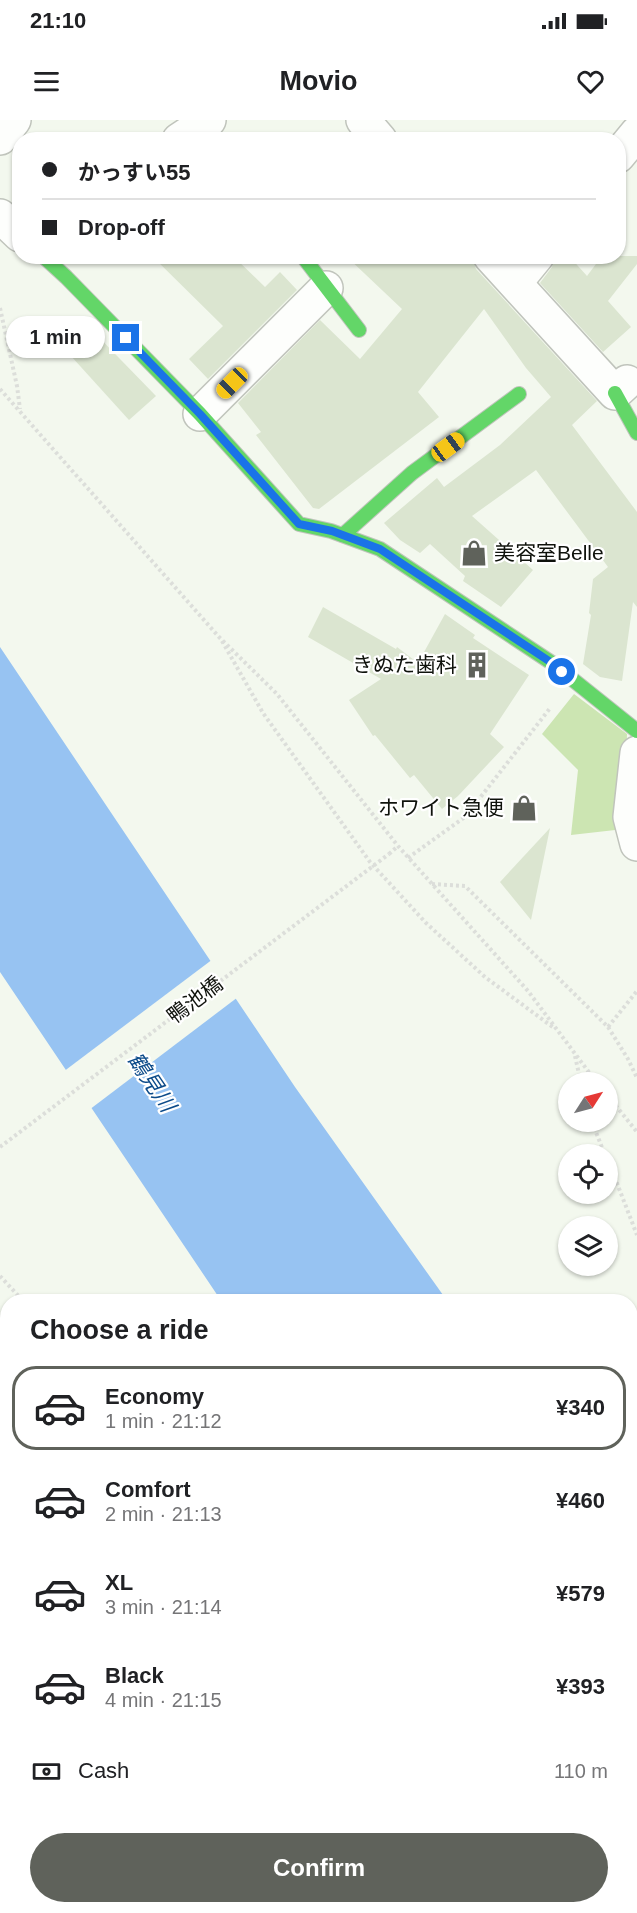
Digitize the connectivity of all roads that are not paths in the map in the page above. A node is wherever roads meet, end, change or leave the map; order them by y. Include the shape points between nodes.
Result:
1 (14, 120) edge
2 (209, 120) edge
3 (363, 120) edge
4 (191, 132) edge
5 (373, 132) edge
6 (637, 133) edge
7 (0, 138) edge
8 (626, 146) edge
9 (0, 216) edge
10 (12, 227) edge
11 (52, 264) edge
12 (308, 264) edge
13 (497, 264) edge
14 (530, 264) edge
15 (515, 283) junction
16 (326, 288) junction
17 (358, 330) dead end
18 (629, 383) edge
19 (519, 394) dead end
20 (200, 414) junction
21 (637, 433) edge
22 (343, 535) junction
23 (637, 731) edge
24 (637, 753) edge
25 (637, 844) edge

1 - 7 street
2 - 4 street
3 - 5 street
6 - 8 street
9 - 10 street
11 - 20 street
12 - 16 street
13 - 15 street
14 - 15 street
15 - 18 street
16 - 17 street
16 - 20 street
18 - 21 street
19 - 22 street via 412,473
20 - 22 street via 299,524
22 - 23 street via 380,549 552,663
24 - 25 street via 630,816

